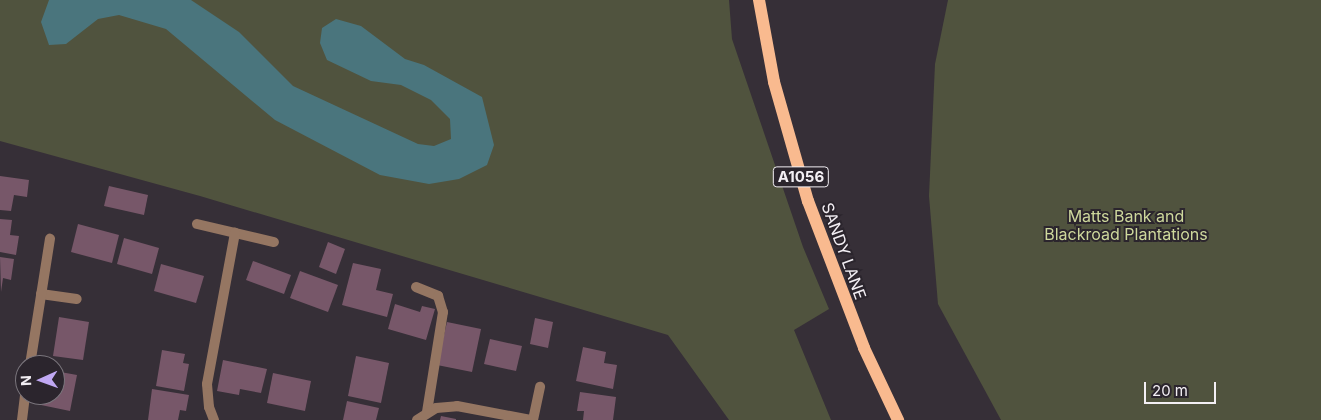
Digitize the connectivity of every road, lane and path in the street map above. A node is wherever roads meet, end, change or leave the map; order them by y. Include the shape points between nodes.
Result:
1 (759, 0) edge
2 (196, 224) dead end
3 (235, 233) junction
4 (50, 239) dead end
5 (274, 242) dead end
6 (416, 287) dead end
7 (41, 294) junction
8 (77, 299) dead end
9 (32, 355) edge
10 (540, 387) dead end
11 (24, 405) edge
12 (427, 412) junction
13 (22, 420) edge
14 (214, 420) edge
15 (417, 420) edge
16 (532, 420) edge
17 (898, 420) edge

1 - 17 main road, SANDY LANE / A1056 via 774,82 808,201 864,348
2 - 3 street
3 - 5 street
3 - 14 street via 207,384
4 - 7 street
6 - 12 street via 438,296 443,312
7 - 8 street
7 - 9 street
10 - 16 street
11 - 13 street
12 - 15 street
12 - 16 street via 457,406

